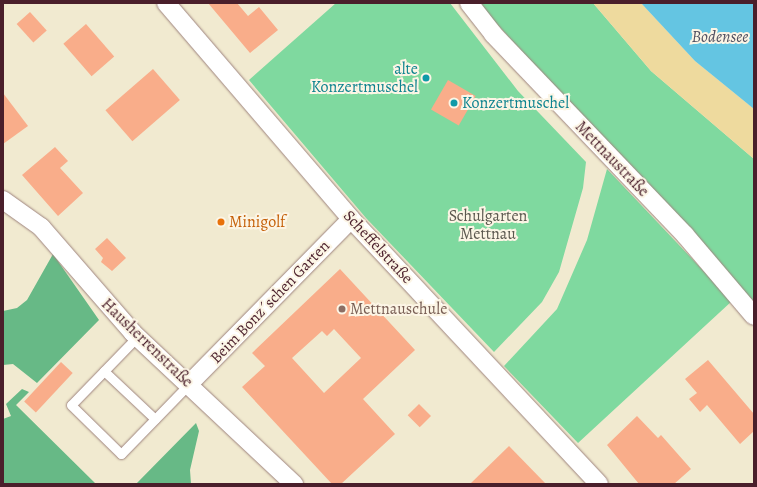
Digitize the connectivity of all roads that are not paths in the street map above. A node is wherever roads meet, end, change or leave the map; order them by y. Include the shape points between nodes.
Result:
1 (166, 3) edge
2 (469, 3) edge
3 (3, 200) edge
4 (351, 219) junction
5 (754, 316) edge
6 (136, 337) junction
7 (104, 371) junction
8 (189, 384) junction
9 (155, 419) junction
10 (294, 484) edge
11 (599, 484) edge

1 - 4 street, Scheffelstraße
2 - 5 street, Mettnaustraße via 493,34 685,235
3 - 6 street, Hausherrenstraße via 40,227
4 - 8 street, Beim Bonz´schen Garten
4 - 11 street, Scheffelstraße
6 - 7 lane
6 - 8 street, Hausherrenstraße
7 - 9 lane
7 - 9 lane via 71,405 121,454
8 - 9 lane
8 - 10 street, Hausherrenstraße

